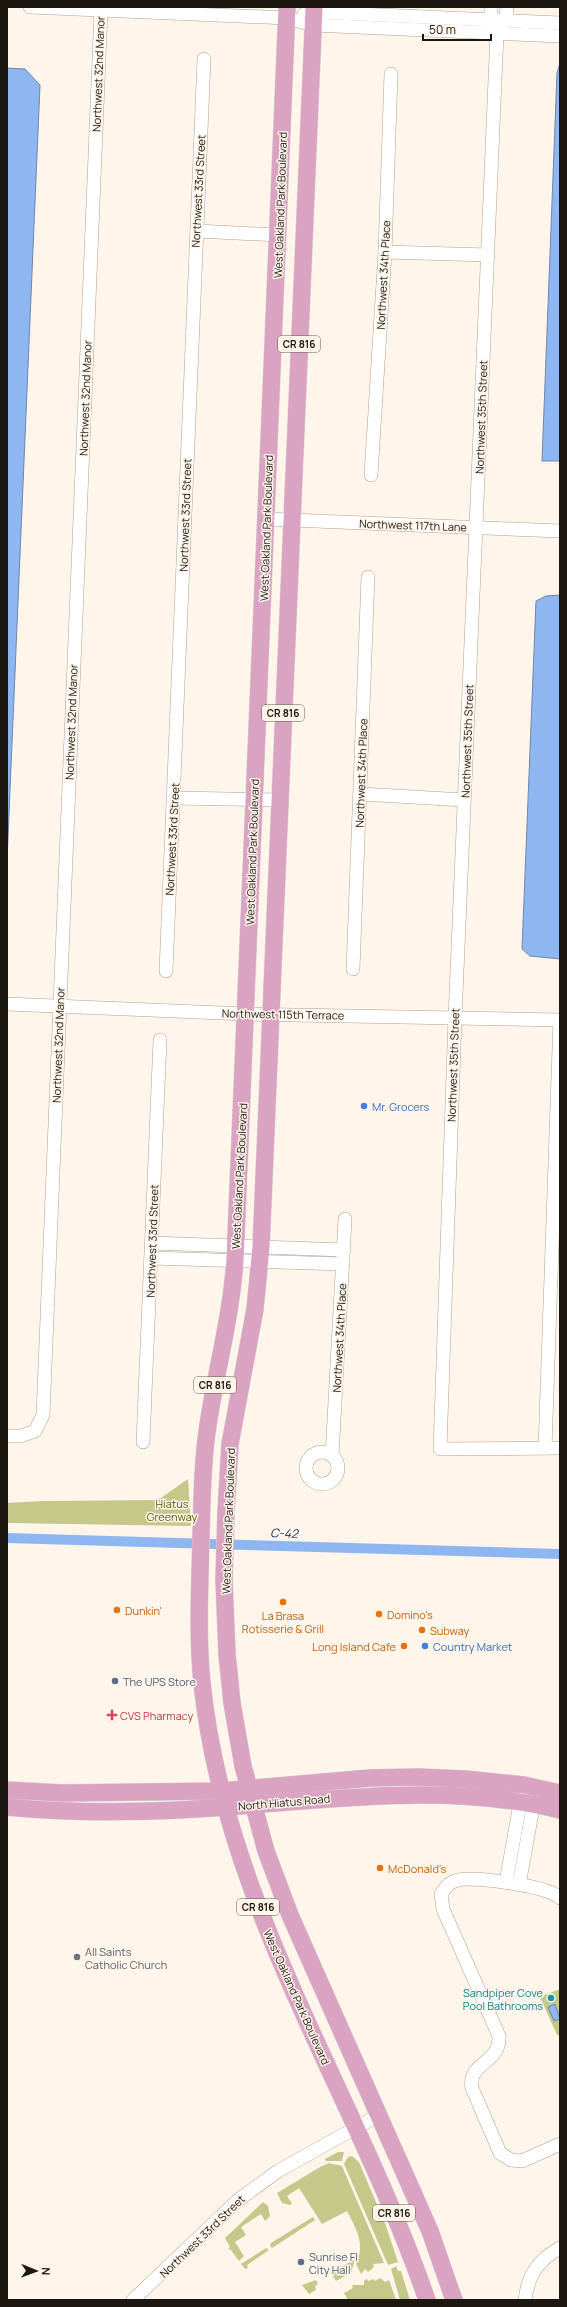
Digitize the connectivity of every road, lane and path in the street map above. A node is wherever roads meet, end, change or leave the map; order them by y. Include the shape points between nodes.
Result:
1 (30, 7) edge
2 (101, 10) junction
3 (287, 12) edge
4 (491, 13) edge
5 (506, 13) edge
6 (313, 15) edge
7 (560, 23) edge
8 (497, 33) junction
9 (560, 36) edge
10 (204, 59) dead end
11 (391, 74) dead end
12 (196, 232) junction
13 (278, 236) junction
14 (385, 252) junction
15 (488, 255) junction
16 (371, 475) dead end
17 (266, 519) junction
18 (291, 521) junction
19 (476, 527) junction
20 (560, 531) edge
21 (368, 577) dead end
22 (361, 794) junction
23 (174, 798) junction
24 (254, 799) junction
25 (280, 800) junction
26 (464, 800) junction
27 (353, 969) dead end
28 (166, 971) dead end
29 (7, 1004) edge
30 (60, 1007) junction
31 (246, 1014) junction
32 (271, 1014) junction
33 (455, 1018) junction
34 (560, 1020) edge
35 (160, 1040) dead end
36 (345, 1219) dead end
37 (152, 1242) junction
38 (344, 1250) junction
39 (236, 1253) junction
40 (261, 1254) junction
41 (151, 1258) junction
42 (343, 1264) junction
43 (555, 1344) edge
44 (7, 1436) edge
45 (143, 1442) dead end
46 (545, 1448) junction
47 (560, 1448) edge
48 (332, 1456) dead end
49 (530, 1786) junction
50 (7, 1790) edge
51 (560, 1793) edge
52 (250, 1798) junction
53 (223, 1799) junction
54 (527, 1804) junction
55 (7, 1807) edge
56 (560, 1810) edge
57 (506, 1882) junction
58 (519, 1885) junction
59 (560, 1898) edge
60 (378, 2116) junction
61 (355, 2127) junction
62 (560, 2144) edge
63 (560, 2248) edge
64 (133, 2300) edge
65 (427, 2300) edge
66 (454, 2300) edge
67 (525, 2300) edge

1 - 2 street
2 - 3 street
2 - 30 street, Northwest 32nd Manor
3 - 6 street
3 - 13 main road, West Oakland Park Boulevard / CR 816
4 - 5 street
4 - 6 street
4 - 8 street, Northwest 35th Street
5 - 7 street
5 - 8 street
6 - 8 street
6 - 18 main road, West Oakland Park Boulevard / CR 816
8 - 9 street
8 - 15 street, Northwest 35th Street
10 - 12 street, Northwest 33rd Street
11 - 14 street, Northwest 34th Place
12 - 13 street
12 - 23 street, Northwest 33rd Street
13 - 17 main road, West Oakland Park Boulevard / CR 816
14 - 15 street
14 - 16 street, Northwest 34th Place
15 - 19 street, Northwest 35th Street
17 - 18 street, Northwest 117th Lane
17 - 24 main road, West Oakland Park Boulevard / CR 816
18 - 19 street, Northwest 117th Lane
18 - 25 main road, West Oakland Park Boulevard / CR 816
19 - 20 street, Northwest 117th Lane
19 - 26 street, Northwest 35th Street
21 - 22 street, Northwest 34th Place
22 - 26 street
22 - 27 street, Northwest 34th Place
23 - 24 street
23 - 28 street, Northwest 33rd Street
24 - 25 street
24 - 31 main road, West Oakland Park Boulevard / CR 816
25 - 32 main road, West Oakland Park Boulevard / CR 816
26 - 33 street, Northwest 35th Street
29 - 30 street, Northwest 115th Terrace
30 - 31 street, Northwest 115th Terrace
30 - 44 street, Northwest 32nd Manor via 43,1415 35,1431 21,1436
31 - 32 street, Northwest 115th Terrace
31 - 39 main road, West Oakland Park Boulevard / CR 816
32 - 33 street, Northwest 115th Terrace
32 - 40 main road, West Oakland Park Boulevard / CR 816
33 - 34 street, Northwest 115th Terrace
33 - 46 street, Northwest 35th Street via 440,1449
34 - 43 street
35 - 37 street, Northwest 33rd Street
36 - 38 street, Northwest 34th Place
37 - 39 street
37 - 41 street, Northwest 33rd Street
38 - 40 street
38 - 42 street, Northwest 34th Place
39 - 40 street
39 - 41 street
39 - 53 main road, West Oakland Park Boulevard / CR 816 via 230,1314 206,1433 200,1581 202,1683
40 - 42 street
40 - 52 main road, West Oakland Park Boulevard / CR 816 via 255,1309 230,1444 224,1580 228,1671 236,1730
41 - 45 street, Northwest 33rd Street
42 - 48 street, Northwest 34th Place
43 - 46 street
46 - 47 street
49 - 51 main road, North Hiatus Road
49 - 52 main road, North Hiatus Road via 465,1779 370,1778
49 - 54 street
50 - 53 main road, North Hiatus Road
52 - 53 main road, North Hiatus Road
52 - 54 main road, North Hiatus Road via 462,1796
52 - 60 main road, West Oakland Park Boulevard / CR 816 via 266,1851 290,1915
53 - 55 main road, North Hiatus Road via 144,1811
53 - 61 main road, West Oakland Park Boulevard / CR 816 via 251,1890 266,1928
54 - 56 main road, North Hiatus Road
54 - 57 street
54 - 58 street
57 - 58 street
57 - 62 street via 456,1880 447,1886 442,1894 443,1909 498,2036 497,2052 474,2073 472,2088 500,2153 511,2160 522,2161
58 - 59 street via 552,1892
60 - 61 street, Northwest 33rd Street
60 - 66 main road, West Oakland Park Boulevard / CR 816 via 430,2231
61 - 64 street, Northwest 33rd Street via 278,2171 237,2201
61 - 65 main road, West Oakland Park Boulevard / CR 816 via 400,2228
63 - 67 street via 546,2255 535,2268 527,2284

